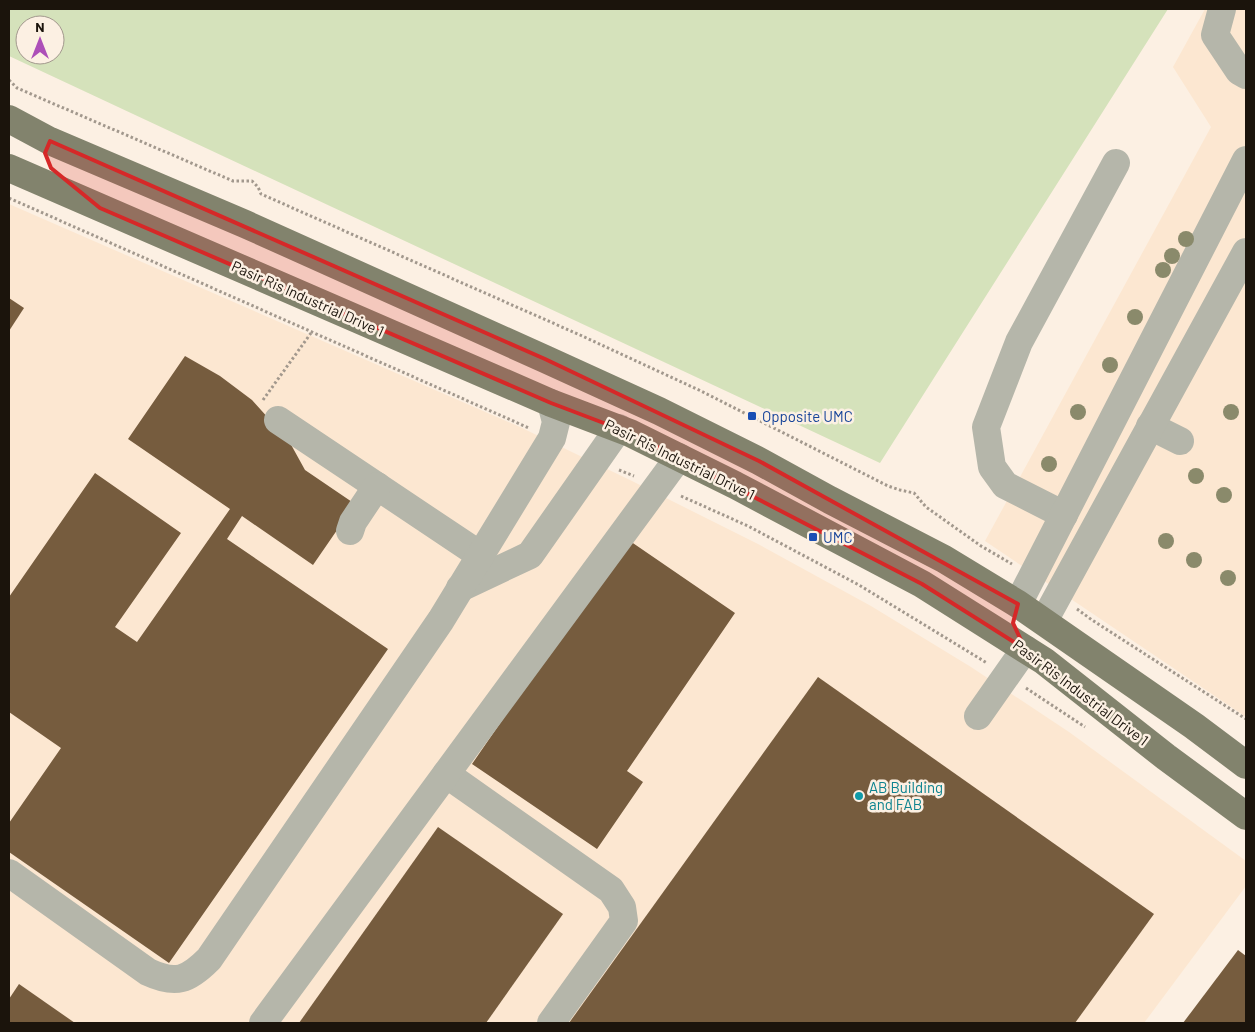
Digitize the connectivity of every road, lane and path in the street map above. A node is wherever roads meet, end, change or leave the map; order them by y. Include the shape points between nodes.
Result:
1 (1222, 9) edge
2 (1246, 75) edge
3 (9, 119) edge
4 (50, 141) junction
5 (1246, 160) edge
6 (1116, 163) dead end
7 (9, 168) edge
8 (100, 208) junction
9 (1246, 252) edge
10 (311, 333) dead end
11 (545, 359) junction
12 (551, 403) junction
13 (268, 413) joint
14 (619, 416) junction
15 (1150, 426) junction
16 (1180, 441) dead end
17 (1098, 449) junction
18 (679, 457) junction
19 (1129, 466) junction
20 (377, 486) junction
21 (1064, 515) junction
22 (350, 531) dead end
23 (480, 555) junction
24 (460, 588) junction
25 (1018, 604) junction
26 (1044, 621) junction
27 (1025, 648) junction
28 (978, 716) dead end
29 (1246, 765) edge
30 (446, 774) junction
31 (1246, 816) edge
32 (9, 872) edge
33 (263, 1023) edge
34 (551, 1023) edge

1 - 2 lane via 1215,36
3 - 4 main road
4 - 8 main road via 45,153 51,168
4 - 11 main road via 245,224
5 - 17 lane
6 - 21 lane via 1019,342 986,427 992,467 1005,485
7 - 8 main road, Pasir Ris Industrial Drive 1
8 - 12 main road, Pasir Ris Industrial Drive 1
9 - 15 lane
10 - 13 path
11 - 14 main road
11 - 25 main road via 759,461 944,559
12 - 14 main road, Pasir Ris Industrial Drive 1
12 - 23 lane via 556,422 552,438
13 - 20 lane
14 - 18 main road, Pasir Ris Industrial Drive 1
14 - 24 lane via 530,555
15 - 16 lane
15 - 19 lane
17 - 19 lane
17 - 21 lane
18 - 27 main road, Pasir Ris Industrial Drive 1 via 922,584
18 - 30 lane
19 - 26 lane
20 - 22 lane
20 - 23 lane
21 - 25 lane
23 - 24 lane
24 - 32 lane via 215,952 196,972 182,979 163,979 148,972
25 - 26 main road
25 - 27 main road via 1013,623
26 - 29 main road
27 - 28 lane
27 - 31 main road, Pasir Ris Industrial Drive 1
30 - 33 lane
30 - 34 lane via 611,890 622,907 624,921

